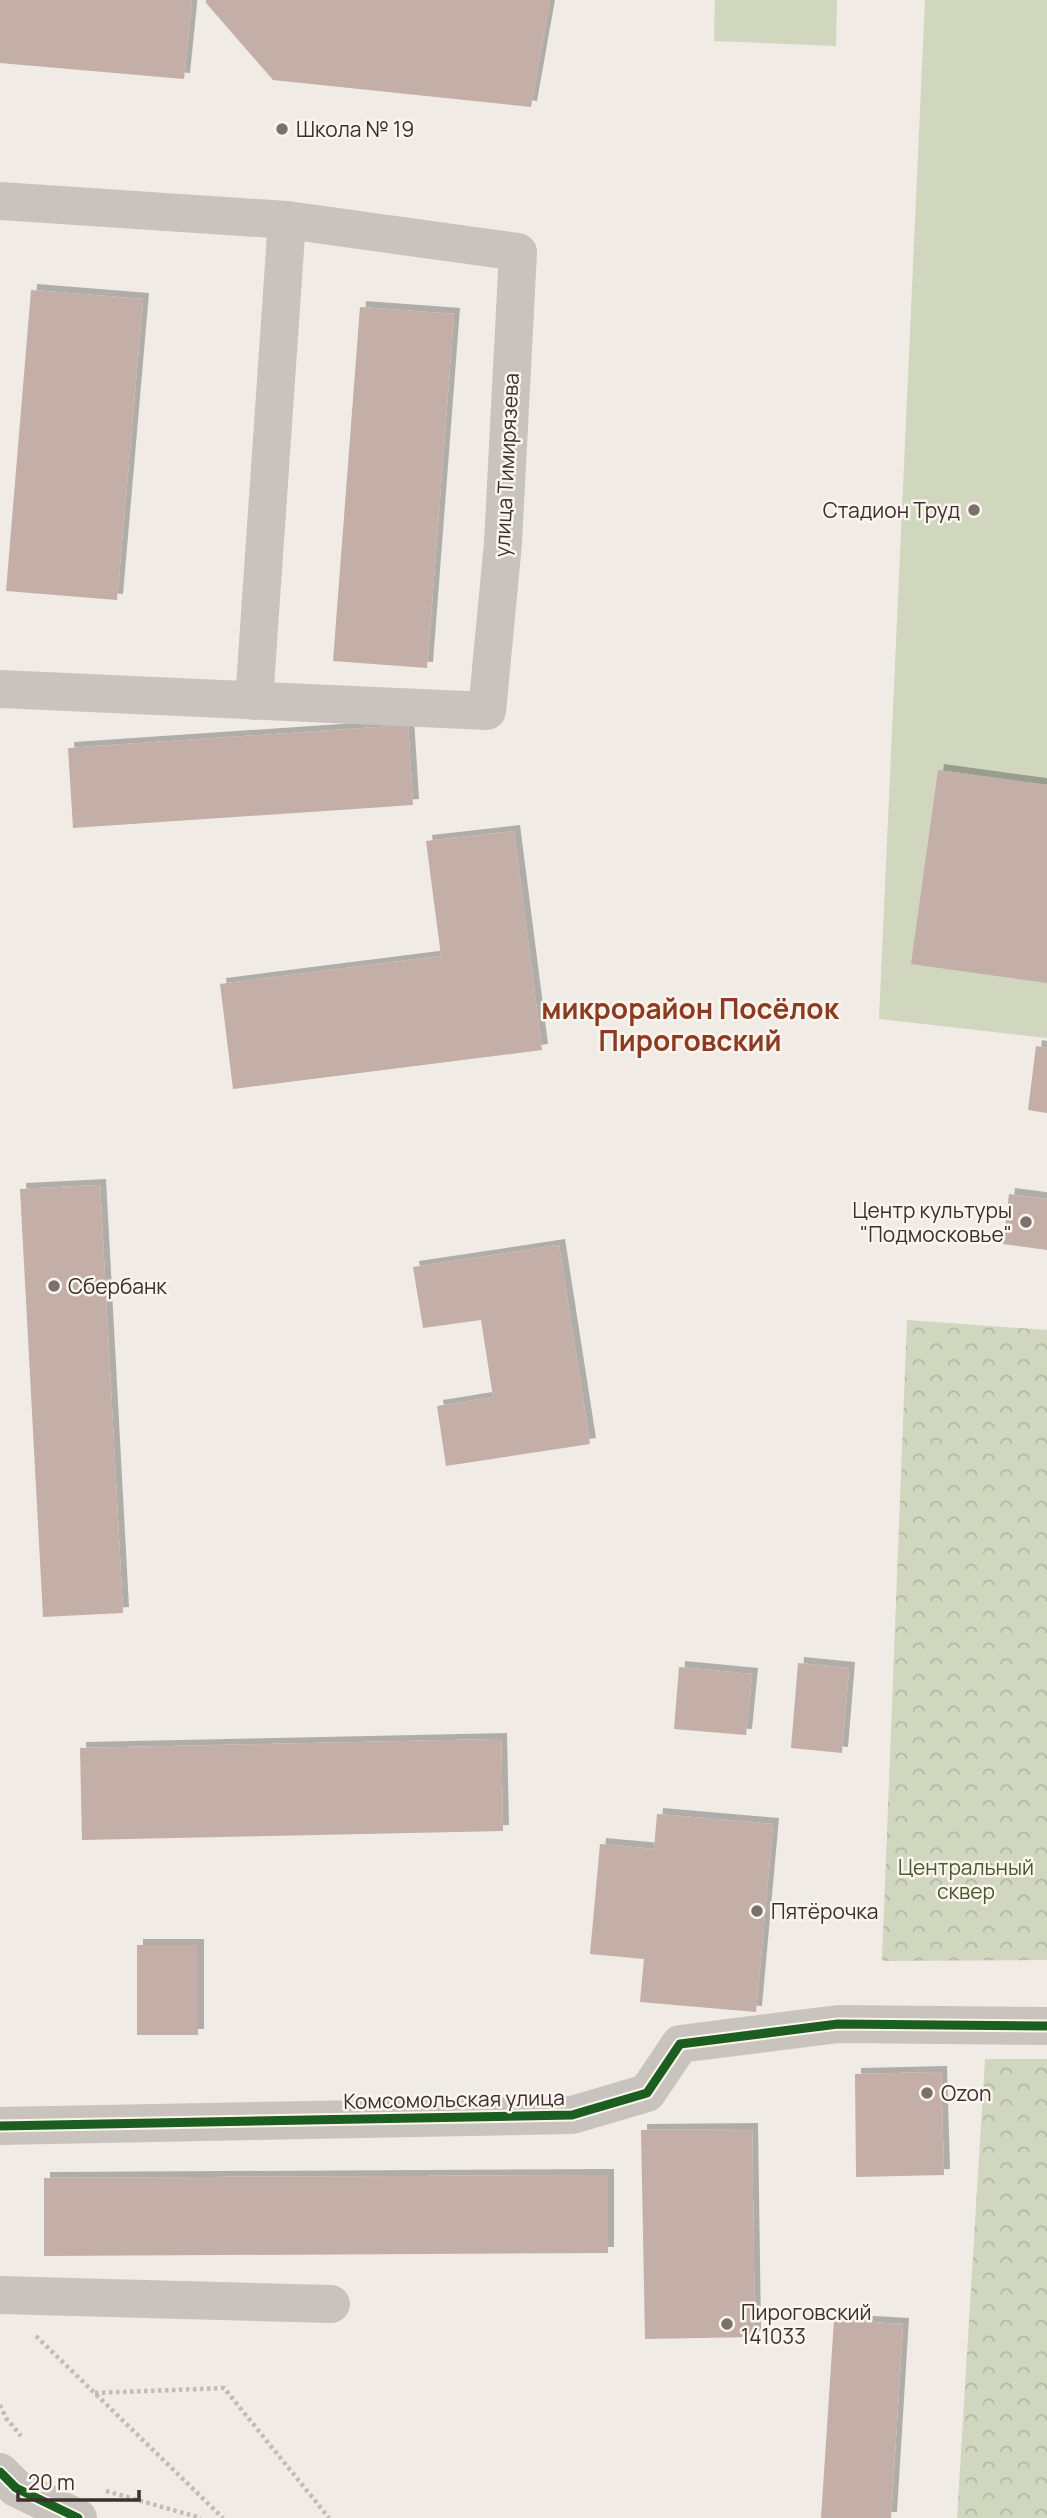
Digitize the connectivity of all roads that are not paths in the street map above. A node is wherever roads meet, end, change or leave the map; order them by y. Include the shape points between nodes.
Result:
1 (0, 201) edge
2 (287, 220) junction
3 (0, 689) edge
4 (254, 701) junction
5 (1047, 2026) edge
6 (0, 2126) edge
7 (0, 2295) edge
8 (331, 2304) dead end
9 (5, 2488) edge
10 (88, 2503) edge

1 - 2 street, улица Тимирязева
2 - 4 street
2 - 4 street, улица Тимирязева via 518,252 503,543 487,711
3 - 4 street, улица Тимирязева
5 - 6 street, Комсомольская улица via 838,2024 680,2045 647,2094 572,2115
7 - 8 street
9 - 10 street

